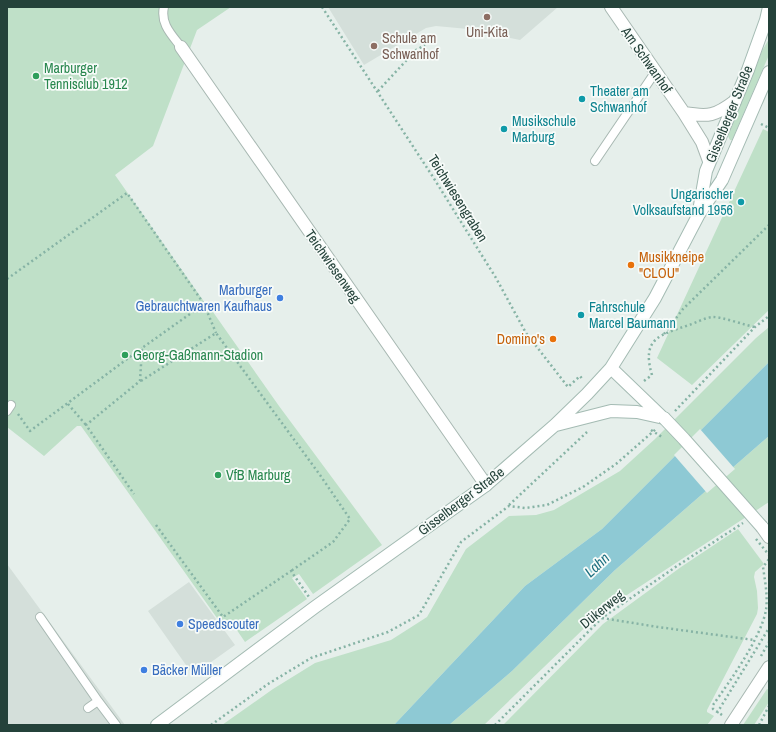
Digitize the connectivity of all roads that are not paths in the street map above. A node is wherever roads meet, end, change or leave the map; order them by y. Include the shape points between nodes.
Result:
1 (164, 7) edge
2 (611, 7) edge
3 (769, 7) edge
4 (767, 18) edge
5 (181, 47) joint
6 (656, 71) junction
7 (769, 72) edge
8 (734, 100) junction
9 (684, 113) junction
10 (595, 161) dead end
11 (709, 161) junction
12 (699, 214) junction
13 (611, 368) junction
14 (669, 415) junction
15 (555, 425) junction
16 (486, 485) junction
17 (769, 537) edge
18 (40, 617) dead end
19 (769, 667) edge
20 (98, 701) junction
21 (88, 708) dead end
22 (116, 725) edge
23 (157, 725) edge
24 (730, 725) edge

1 - 5 lane via 162,17 166,28
2 - 6 main road, Am Schwanhof
3 - 4 main road, Gisselberger Straße
4 - 8 main road, Gisselberger Straße
5 - 16 main road, Teichwiesenweg
6 - 9 main road, Am Schwanhof
6 - 10 lane
7 - 12 main road, Gisselberger Straße via 722,180
8 - 9 main road via 720,111 708,115
8 - 11 main road, Gisselberger Straße
9 - 11 main road, Am Schwanhof via 702,142
11 - 12 main road, Gisselberger Straße
12 - 13 main road, Gisselberger Straße via 655,298
13 - 14 main road
13 - 15 main road, Gisselberger Straße
14 - 15 main road via 611,411
14 - 17 main road, bridge via 684,439
15 - 16 main road, Gisselberger Straße
16 - 23 main road, Gisselberger Straße via 315,607
18 - 20 lane
19 - 24 main road
20 - 21 lane
20 - 22 lane

